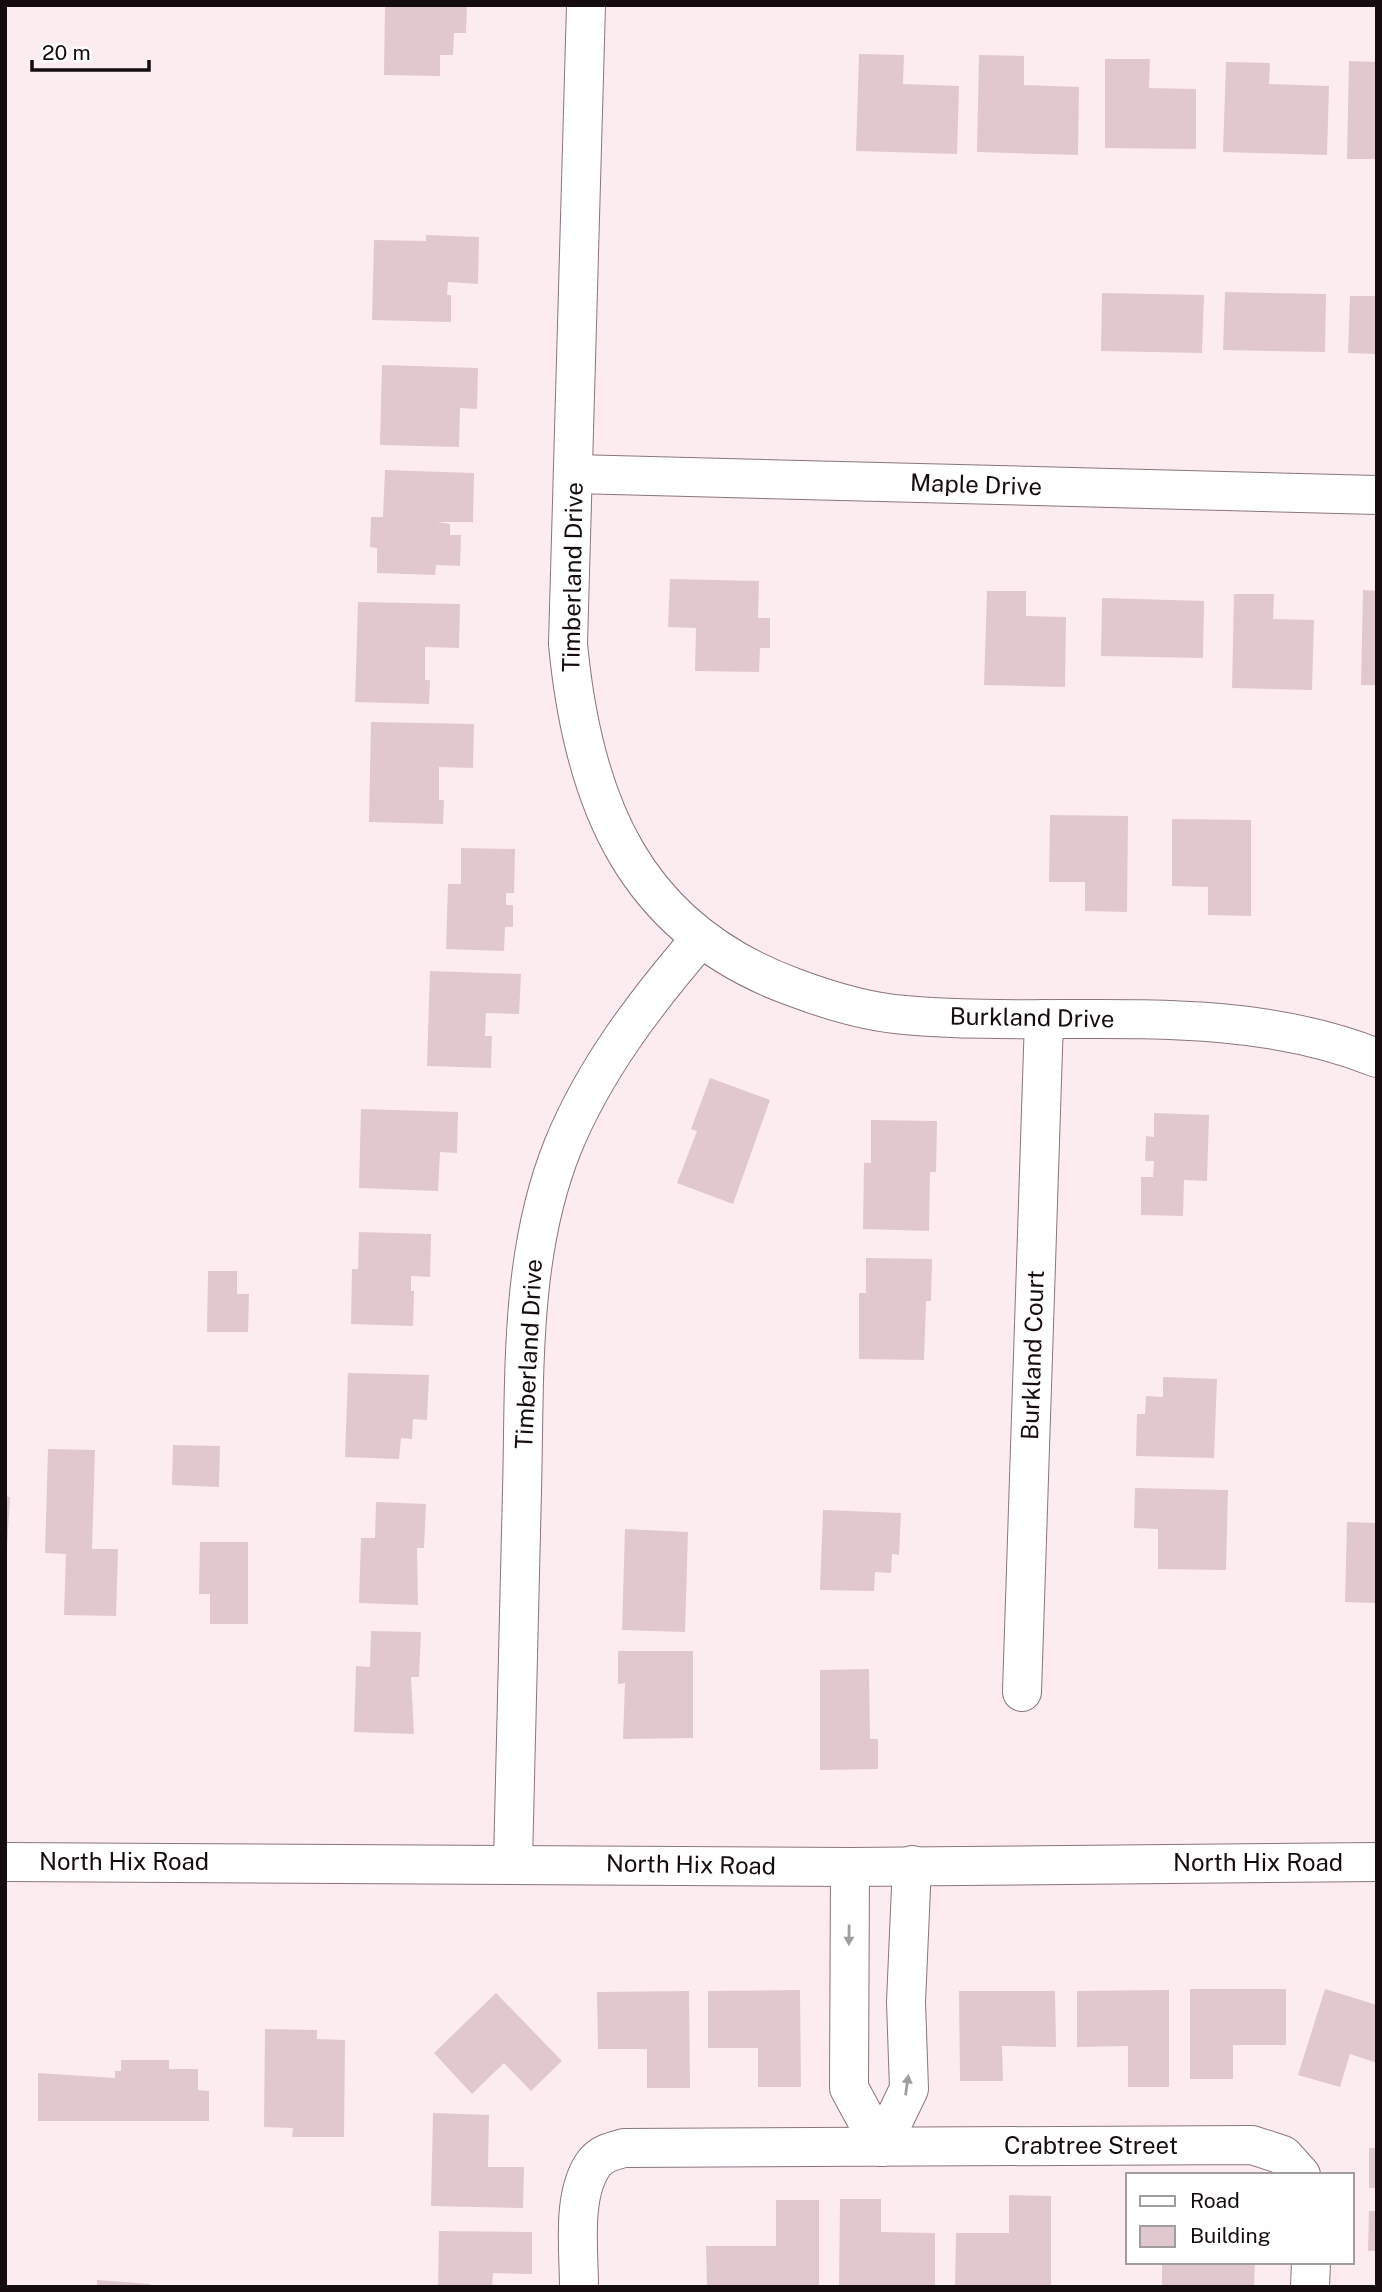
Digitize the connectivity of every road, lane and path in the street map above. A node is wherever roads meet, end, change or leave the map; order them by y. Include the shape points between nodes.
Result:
1 (586, 5) edge
2 (575, 474) junction
3 (1377, 495) edge
4 (700, 939) junction
5 (1044, 1019) junction
6 (1377, 1058) edge
7 (1022, 1692) dead end
8 (5, 1862) edge
9 (513, 1863) junction
10 (1377, 1863) edge
11 (912, 1865) junction
12 (850, 1867) junction
13 (881, 2147) junction
14 (1298, 2170) edge
15 (1311, 2264) edge
16 (579, 2287) edge
17 (1310, 2287) edge

1 - 2 street, Timberland Drive
2 - 3 street, Maple Drive
2 - 4 street, Timberland Drive via 568,644 583,747 601,804 630,860 663,904
4 - 5 street, Burkland Drive via 758,974 845,1006 906,1015
4 - 9 street, Timberland Drive via 648,1000 600,1072 564,1145 538,1231 526,1333
5 - 6 street, Burkland Drive via 1213,1022 1267,1028
5 - 7 street, Burkland Court
8 - 9 street, North Hix Road
9 - 12 street, North Hix Road
10 - 11 street, North Hix Road
11 - 12 street, North Hix Road
13 -> 11 street via 909,2089 906,2002
12 -> 13 street via 849,2088
13 - 14 street, Crabtree Street via 1252,2145 1275,2152
13 - 16 street, Crabtree Street via 624,2148 606,2153 595,2162 584,2183
15 - 17 street

